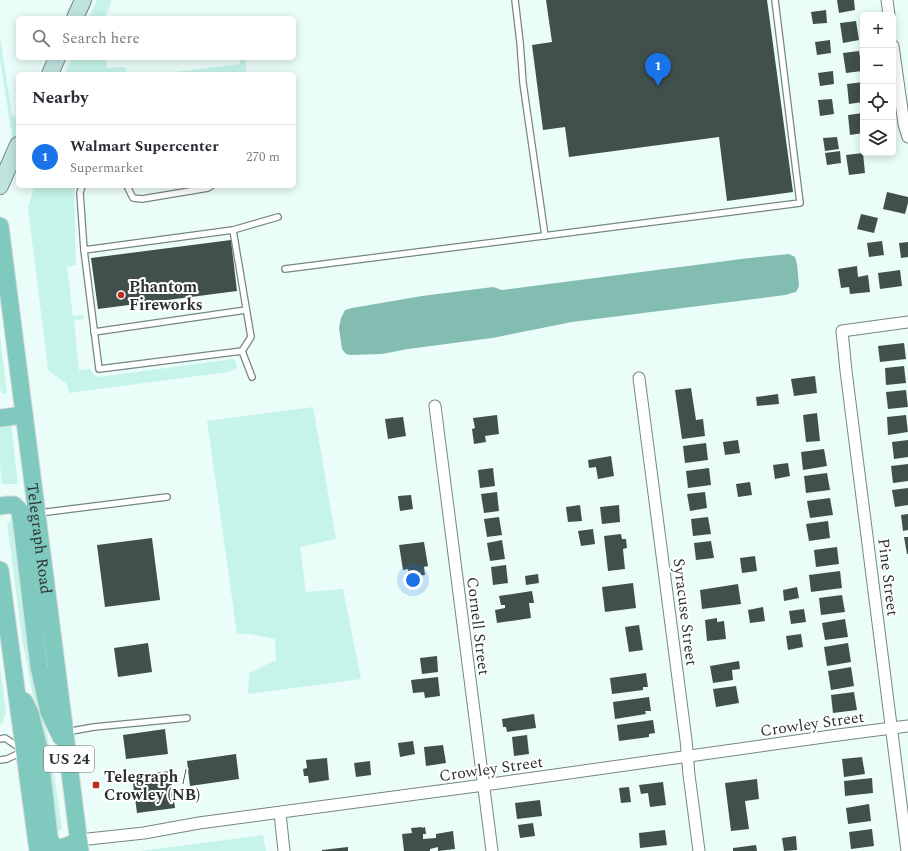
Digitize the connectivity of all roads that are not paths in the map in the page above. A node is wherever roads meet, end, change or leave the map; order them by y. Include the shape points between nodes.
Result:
1 (83, 0) edge
2 (515, 0) edge
3 (775, 0) edge
4 (887, 0) edge
5 (889, 12) edge
6 (76, 16) edge
7 (893, 48) edge
8 (56, 60) edge
9 (51, 72) edge
10 (908, 137) edge
11 (16, 150) edge
12 (0, 186) edge
13 (81, 188) edge
14 (128, 188) edge
15 (208, 188) edge
16 (278, 217) dead end
17 (0, 226) edge
18 (233, 230) junction
19 (544, 236) junction
20 (84, 250) junction
21 (285, 269) dead end
22 (246, 310) junction
23 (908, 322) edge
24 (94, 332) junction
25 (242, 351) junction
26 (252, 377) dead end
27 (639, 378) dead end
28 (435, 406) dead end
29 (24, 415) junction
30 (0, 418) edge
31 (167, 497) dead end
32 (0, 506) edge
33 (36, 513) junction
34 (0, 570) edge
35 (15, 685) junction
36 (187, 718) dead end
37 (908, 726) edge
38 (892, 728) junction
39 (65, 732) junction
40 (0, 739) edge
41 (24, 751) junction
42 (68, 752) junction
43 (687, 757) junction
44 (0, 760) edge
45 (484, 785) junction
46 (280, 813) junction
47 (80, 846) edge
48 (38, 851) edge
49 (284, 851) edge
50 (492, 851) edge
51 (699, 851) edge
52 (907, 851) edge

1 - 6 street
2 - 19 lane via 523,83
3 - 19 lane via 800,203
4 - 5 street
7 - 10 street
8 - 9 street
11 - 12 street
13 - 20 lane
14 - 15 lane via 133,198 142,200
16 - 18 lane
17 - 29 main road, Telegraph Road / US 24
18 - 20 lane
18 - 22 lane
19 - 21 lane
20 - 24 lane
22 - 24 lane
22 - 25 lane via 251,337
23 - 38 street, Pine Street via 842,331
24 - 25 lane via 99,369
25 - 26 lane
27 - 43 street, Syracuse Street
28 - 45 street, Cornell Street
29 - 30 main road
29 - 33 main road, Telegraph Road / US 24
31 - 33 lane
32 - 42 main road via 14,505 20,511 39,667 49,712
33 - 39 main road, Telegraph Road / US 24
34 - 35 main road, US 24
35 - 41 main road, US 24
35 - 47 main road via 30,714 39,749 52,845 59,849
36 - 39 lane
37 - 38 street, Crowley Street
38 - 43 street, Crowley Street
38 - 52 street, Pine Street
39 - 42 main road, Telegraph Road / US 24
40 - 41 lane via 5,738
41 - 44 lane
41 - 48 main road, US 24
42 - 47 main road, Telegraph Road / US 24
43 - 45 street, Crowley Street
43 - 51 street, Syracuse Street
45 - 46 street, Crowley Street
45 - 50 street, Cornell Street
46 - 47 street, Crowley Street via 199,823
46 - 49 street

